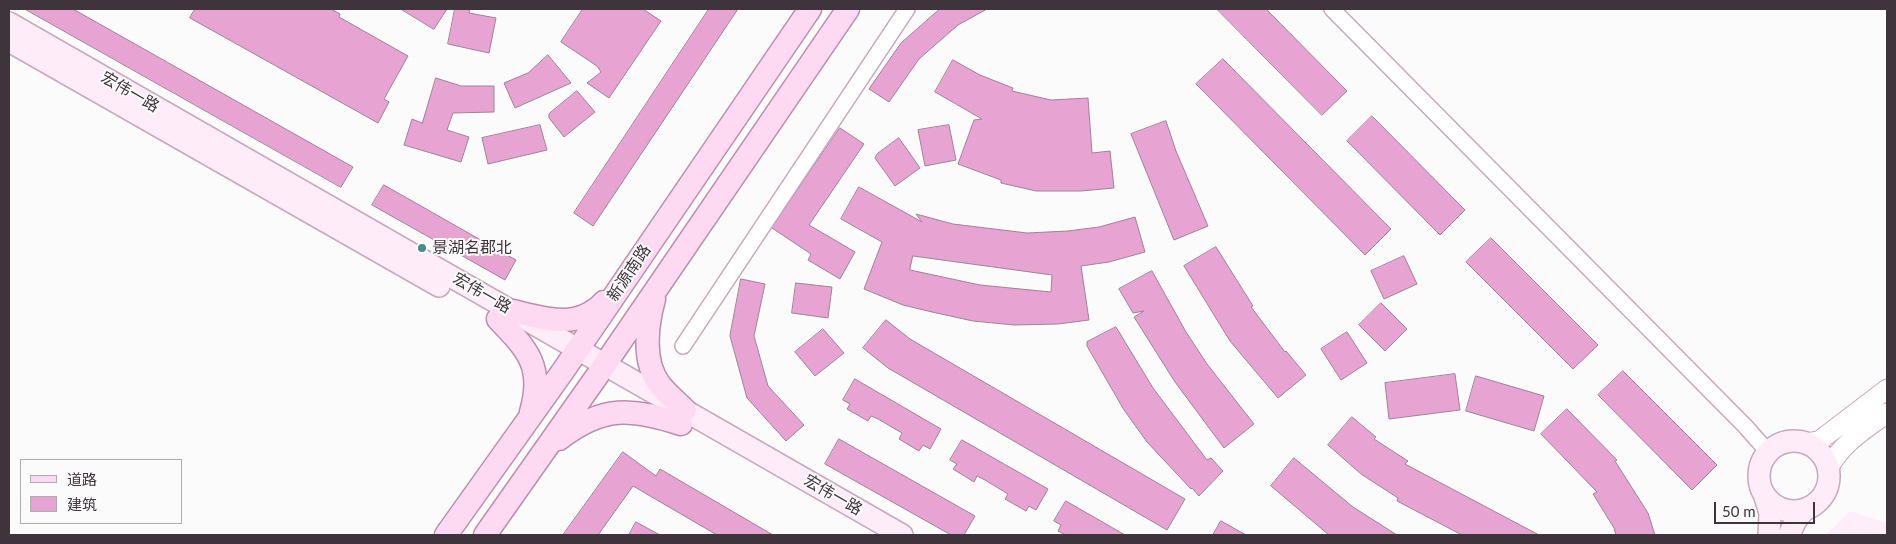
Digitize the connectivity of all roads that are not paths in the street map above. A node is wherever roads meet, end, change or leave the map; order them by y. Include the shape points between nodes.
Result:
1 (810, 9) edge
2 (848, 9) edge
3 (907, 9) edge
4 (1332, 9) edge
5 (9, 23) edge
6 (9, 42) edge
7 (625, 279) junction
8 (656, 288) junction
9 (505, 315) junction
10 (682, 346) dead end
11 (574, 354) junction
12 (601, 370) junction
13 (1887, 389) edge
14 (1887, 412) edge
15 (683, 417) junction
16 (529, 419) junction
17 (1806, 443) junction
18 (548, 447) junction
19 (1768, 452) junction
20 (1828, 468) junction
21 (1764, 494) junction
22 (1804, 509) junction
23 (446, 535) edge
24 (485, 535) edge
25 (875, 535) edge
26 (902, 535) edge
27 (1769, 535) edge
28 (1789, 535) edge

1 - 7 main road, 新源南路
2 - 8 main road, 新源南路
3 - 10 street
4 - 19 street
5 - 9 main road, 宏伟一路
6 - 9 main road, 宏伟一路
7 - 9 main road via 597,309 579,319 546,320
7 - 11 main road, 新源南路
8 - 12 main road, 新源南路
8 - 15 main road via 648,320 651,367
9 - 11 main road, 宏伟一路
9 - 16 main road via 532,362 536,378
11 - 12 main road, 宏伟一路
11 - 16 main road, 新源南路
12 - 15 main road, 宏伟一路
12 - 18 main road, 新源南路
13 - 17 street via 1825,437
14 - 20 street via 1844,446
15 - 18 main road via 624,411 592,418
15 - 25 main road, 宏伟一路
15 - 26 main road, 宏伟一路
16 - 23 main road, 新源南路
17 - 19 main road via 1789,441
17 - 20 main road via 1821,453
18 - 24 main road, 新源南路
19 - 21 main road via 1759,472
20 - 22 main road via 1828,486 1823,496
21 - 22 main road via 1782,509
21 - 27 main road via 1770,513
22 - 28 main road

